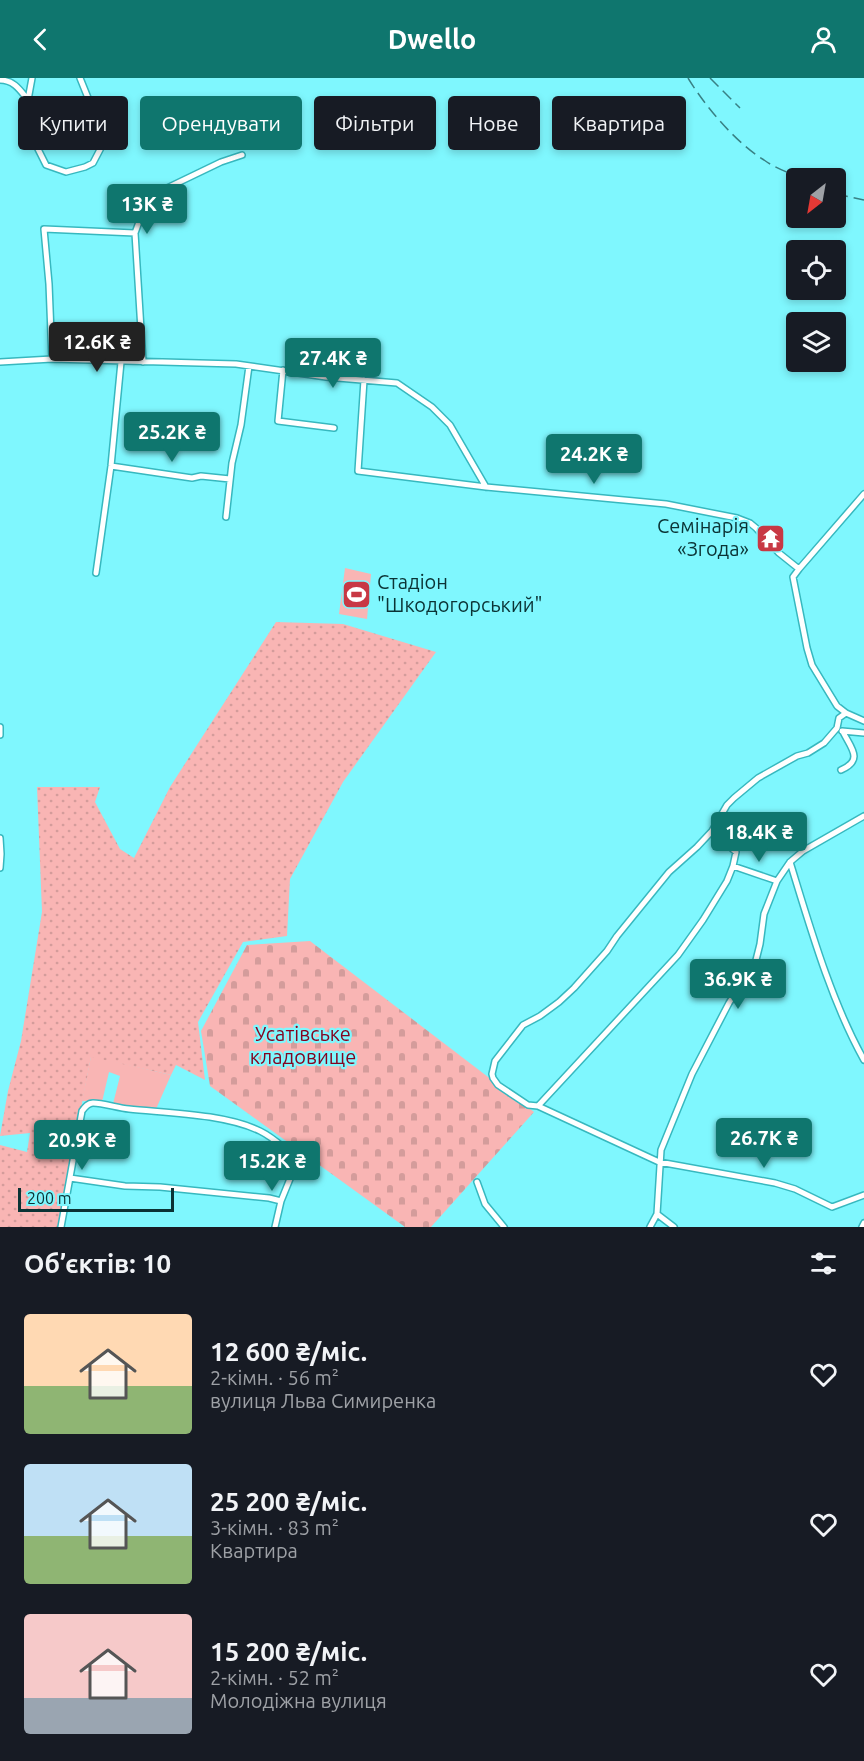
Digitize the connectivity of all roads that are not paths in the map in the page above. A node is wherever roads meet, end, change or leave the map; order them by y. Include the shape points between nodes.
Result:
1 (32, 78) edge
2 (80, 78) edge
3 (0, 80) edge
4 (25, 96) edge
5 (29, 96) edge
6 (87, 96) edge
7 (38, 150) edge
8 (100, 150) edge
9 (242, 155) dead end
10 (135, 233) junction
11 (52, 359) junction
12 (0, 362) edge
13 (121, 362) junction
14 (143, 362) junction
15 (249, 366) junction
16 (284, 370) junction
17 (364, 380) junction
18 (334, 428) dead end
19 (111, 466) junction
20 (230, 479) junction
21 (486, 487) junction
22 (864, 494) edge
23 (226, 517) dead end
24 (799, 569) junction
25 (96, 573) dead end
26 (837, 706) junction
27 (846, 713) junction
28 (839, 718) junction
29 (864, 721) edge
30 (0, 727) edge
31 (837, 728) junction
32 (843, 732) junction
33 (864, 733) edge
34 (0, 735) edge
35 (841, 770) dead end
36 (864, 816) edge
37 (712, 831) junction
38 (0, 838) edge
39 (790, 862) junction
40 (733, 866) junction
41 (0, 868) edge
42 (777, 881) junction
43 (864, 1060) edge
44 (538, 1106) junction
45 (659, 1162) junction
46 (70, 1178) junction
47 (477, 1182) dead end
48 (864, 1195) edge
49 (282, 1201) junction
50 (657, 1214) junction
51 (864, 1223) edge
52 (62, 1227) edge
53 (275, 1227) edge
54 (504, 1227) edge
55 (650, 1227) edge
56 (674, 1227) edge
57 (862, 1227) edge

1 - 5 street
2 - 6 street
3 - 4 street via 15,84
7 - 8 street via 46,165 66,171 93,163
9 - 10 street via 167,188 144,208
10 - 11 street via 44,230
10 - 14 street
11 - 12 street
11 - 13 street
13 - 14 street
13 - 19 street
14 - 15 street
15 - 16 street
15 - 20 street
16 - 17 street
16 - 18 street via 278,422
17 - 21 street via 397,383 432,407 450,425
17 - 21 street via 358,471
19 - 20 street via 192,478
19 - 25 street
20 - 23 street
21 - 24 street via 654,503 737,518 750,523
22 - 24 street
24 - 26 street via 793,577 807,648 812,665
26 - 27 street
26 - 28 street
27 - 28 street
27 - 29 street
28 - 31 street
30 - 34 street
31 - 32 street
31 - 37 street via 824,743 746,787 727,805
32 - 33 street
32 - 35 street via 854,760
36 - 39 street
37 - 40 street via 736,852
37 - 44 street via 669,872 574,988 560,1002 523,1025 495,1061 492,1074 498,1084 528,1105
38 - 41 street
39 - 42 street
39 - 43 street via 829,981
40 - 42 street
40 - 44 street via 678,956
42 - 45 street via 764,914 756,960 692,1074
44 - 45 street
45 - 48 street via 775,1183 832,1207
45 - 50 street
46 - 49 street
46 - 49 street via 84,1108 92,1103 209,1118 261,1132 296,1159
46 - 52 street
47 - 54 street via 485,1204
49 - 53 street
50 - 55 street
50 - 56 street
51 - 57 street

